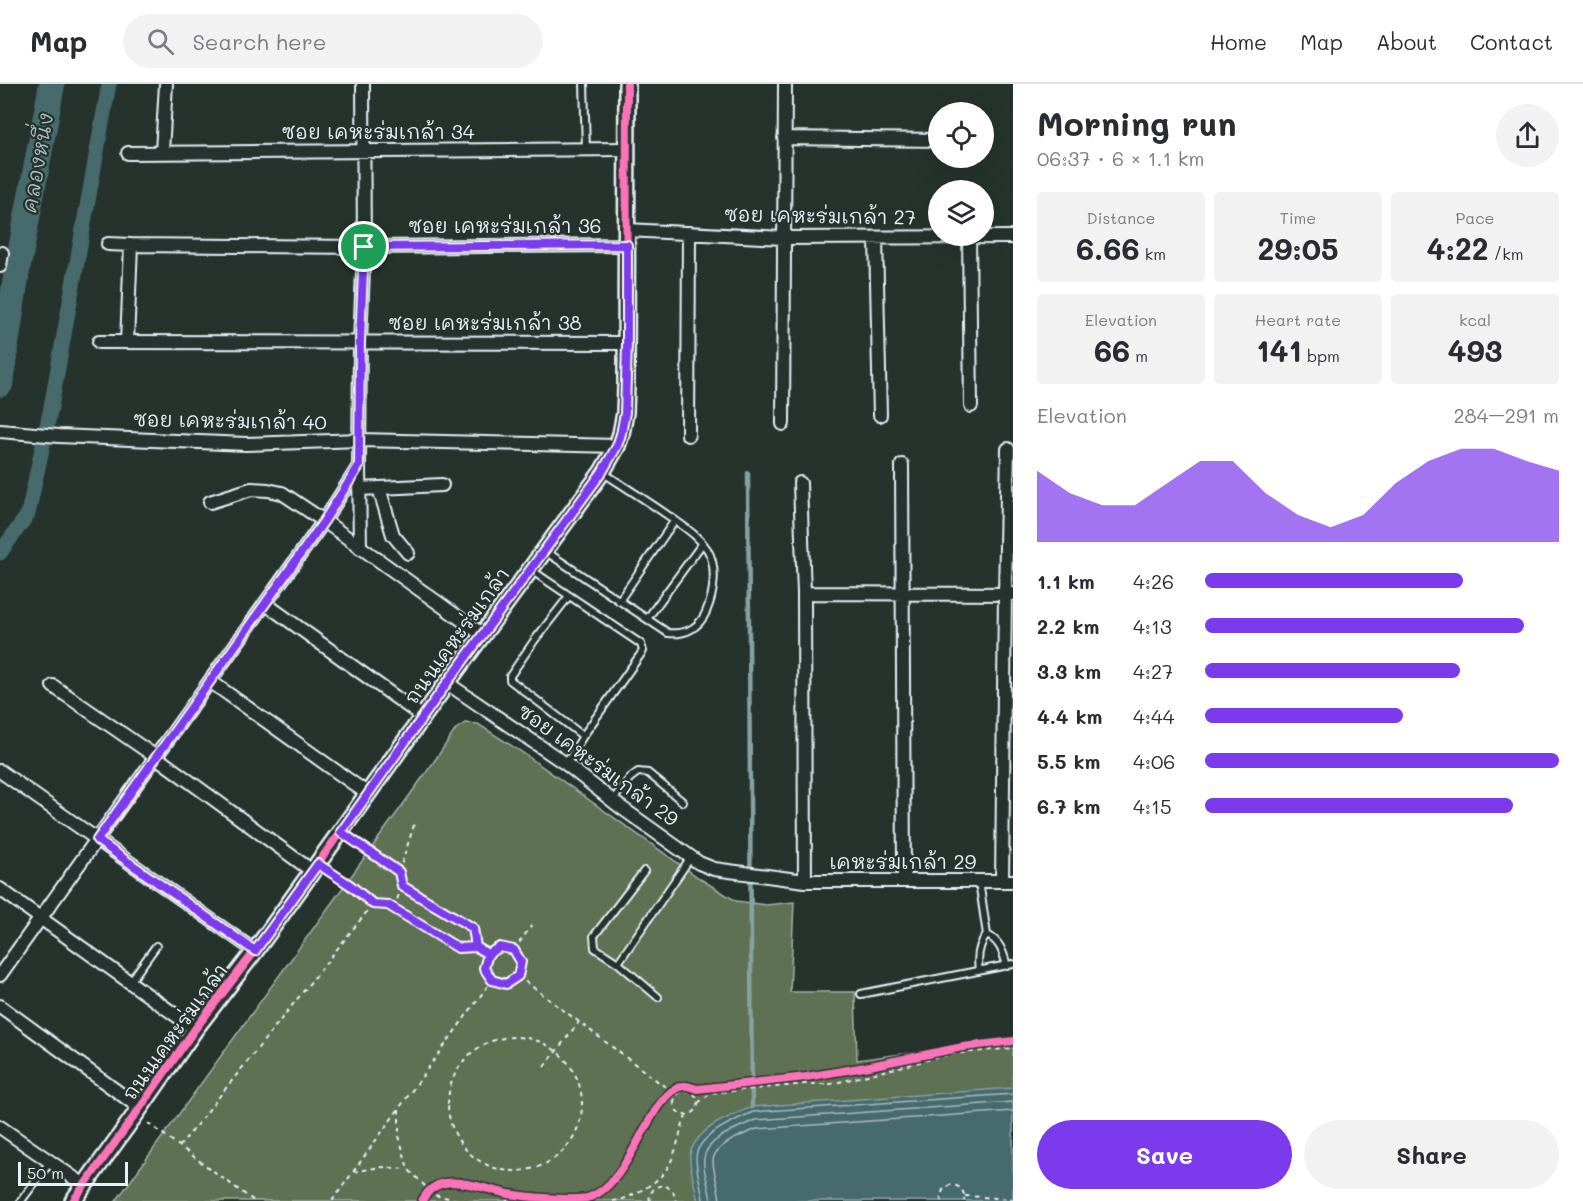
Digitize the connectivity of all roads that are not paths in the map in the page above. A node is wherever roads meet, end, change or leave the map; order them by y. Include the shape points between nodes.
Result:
1 (166, 84) edge
2 (363, 84) edge
3 (584, 84) edge
4 (627, 84) edge
5 (785, 84) edge
6 (784, 138) junction
7 (928, 140) edge
8 (586, 150) junction
9 (627, 150) junction
10 (162, 152) junction
11 (364, 152) junction
12 (128, 153) dead end
13 (689, 233) junction
14 (928, 237) edge
15 (994, 237) edge
16 (1013, 237) edge
17 (627, 238) junction
18 (783, 238) junction
19 (876, 238) junction
20 (108, 244) dead end
21 (131, 245) junction
22 (969, 246) edge
23 (364, 247) junction
24 (2, 252) dead end
25 (0, 266) edge
26 (99, 342) dead end
27 (127, 342) junction
28 (360, 342) junction
29 (627, 343) junction
30 (971, 406) dead end
31 (880, 415) dead end
32 (783, 424) dead end
33 (0, 431) edge
34 (688, 435) dead end
35 (360, 440) junction
36 (617, 446) junction
37 (1008, 449) dead end
38 (902, 465) dead end
39 (359, 466) junction
40 (602, 472) junction
41 (800, 483) dead end
42 (442, 485) dead end
43 (379, 488) junction
44 (359, 489) junction
45 (210, 502) dead end
46 (675, 520) junction
47 (324, 521) junction
48 (702, 544) junction
49 (360, 548) junction
50 (545, 551) junction
51 (408, 553) dead end
52 (531, 570) junction
53 (804, 593) junction
54 (903, 593) junction
55 (1009, 594) edge
56 (569, 596) junction
57 (619, 601) junction
58 (266, 603) junction
59 (647, 620) junction
60 (483, 635) junction
61 (210, 681) junction
62 (447, 683) junction
63 (53, 686) dead end
64 (423, 717) junction
65 (583, 736) junction
66 (156, 757) junction
67 (566, 764) junction
68 (0, 771) edge
69 (368, 794) junction
70 (612, 801) junction
71 (683, 802) dead end
72 (97, 840) junction
73 (691, 857) junction
74 (315, 868) junction
75 (644, 871) dead end
76 (730, 872) joint
77 (799, 881) junction
78 (904, 881) junction
79 (979, 881) junction
80 (1007, 881) edge
81 (0, 889) edge
82 (42, 919) junction
83 (987, 935) junction
84 (156, 946) dead end
85 (255, 951) junction
86 (618, 963) junction
87 (1010, 965) edge
88 (979, 971) junction
89 (0, 975) edge
90 (130, 982) junction
91 (861, 994) dead end
92 (658, 997) dead end
93 (0, 1006) edge
94 (195, 1029) junction
95 (138, 1111) junction
96 (0, 1127) edge
97 (50, 1162) junction
98 (84, 1185) junction
99 (21, 1201) edge
100 (73, 1201) edge

1 - 10 street
2 - 11 street
3 - 8 lane
4 - 9 street, ถนนเคหะร่มเกล้า
5 - 6 street
6 - 7 street
6 - 18 street
8 - 9 street, ซอย เคหะร่มเกล้า 34
8 - 11 street, ซอย เคหะร่มเกล้า 34
9 - 17 street, ถนนเคหะร่มเกล้า
10 - 11 street, ซอย เคหะร่มเกล้า 34
10 - 12 street, ซอย เคหะร่มเกล้า 34
11 - 23 street
13 - 17 street, ซอย เคหะร่มเกล้า 27
13 - 18 street, ซอย เคหะร่มเกล้า 27
13 - 34 street
14 - 19 street, ซอย เคหะร่มเกล้า 27
15 - 16 street, ซอย เคหะร่มเกล้า 27
17 - 23 street, ซอย เคหะร่มเกล้า 36
17 - 29 street, ถนนเคหะร่มเกล้า
18 - 19 street, ซอย เคหะร่มเกล้า 27
18 - 32 street
19 - 31 street
20 - 21 street, ซอย เคหะร่มเกล้า 36
21 - 23 street, ซอย เคหะร่มเกล้า 36
21 - 27 street
22 - 30 street
23 - 28 street
24 - 25 street
26 - 27 street, ซอย เคหะร่มเกล้า 38
27 - 28 street, ซอย เคหะร่มเกล้า 38
28 - 29 street, ซอย เคหะร่มเกล้า 38
28 - 35 street
29 - 36 street, ถนนเคหะร่มเกล้า via 625,413
33 - 35 street, ซอย เคหะร่มเกล้า 40 via 246,444
35 - 36 street, ซอย เคหะร่มเกล้า 40
35 - 39 street
36 - 40 street, ถนนเคหะร่มเกล้า
37 - 55 street
38 - 54 street
39 - 44 street
39 - 47 street
40 - 46 lane
40 - 50 street, ถนนเคหะร่มเกล้า
41 - 53 street
42 - 43 street
43 - 44 street
43 - 51 street via 393,535
44 - 49 street
45 - 47 street via 251,489 268,490 282,493
46 - 48 lane
46 - 57 lane
47 - 49 street
47 - 58 street
48 - 59 lane
48 - 59 lane via 714,576 711,598 701,620 690,630 676,634
49 - 60 street
50 - 52 street, ถนนเคหะร่มเกล้า
50 - 57 lane
52 - 56 lane
52 - 60 street, ถนนเคหะร่มเกล้า
53 - 54 street
53 - 77 street
54 - 55 street
54 - 78 street
55 - 80 street
56 - 65 lane via 510,680
56 - 65 lane via 641,644 643,651
57 - 59 lane
58 - 61 street
58 - 64 street
60 - 62 street, ถนนเคหะร่มเกล้า
61 - 66 street
61 - 69 street
62 - 64 street, ถนนเคหะร่มเกล้า
62 - 67 street, ซอย เคหะร่มเกล้า 29
63 - 66 street
64 - 69 street, ถนนเคหะร่มเกล้า
65 - 67 lane
66 - 72 street
66 - 74 street
67 - 70 street, ซอย เคหะร่มเกล้า 29
68 - 72 street
69 - 74 street, ถนนเคหะร่มเกล้า
70 - 71 lane via 638,772 648,773
70 - 73 street, ซอย เคหะร่มเกล้า 29
72 - 82 street
72 - 85 street
73 - 76 street, ซอย เคหะร่มเกล้า 29
73 - 86 lane
74 - 85 street, ถนนเคหะร่มเกล้า
75 - 86 lane via 594,936 595,948
76 - 77 street, เคหะร่มเกล้า 29
77 - 78 street, เคหะร่มเกล้า 29
78 - 79 street, เคหะร่มเกล้า 29
79 - 80 street, เคหะร่มเกล้า 29
79 - 83 lane
81 - 82 street
82 - 89 street
82 - 90 street
83 - 87 lane via 1001,946
83 - 88 lane via 978,955
84 - 90 lane
85 - 94 street, ถนนเคหะร่มเกล้า
86 - 92 lane
87 - 88 lane
88 - 91 lane
90 - 94 street
93 - 95 street
94 - 95 street, ถนนเคหะร่มเกล้า
95 - 98 street, ถนนเคหะร่มเกล้า
96 - 97 street
97 - 98 street
97 - 99 lane
98 - 100 street, ถนนเคหะร่มเกล้า

